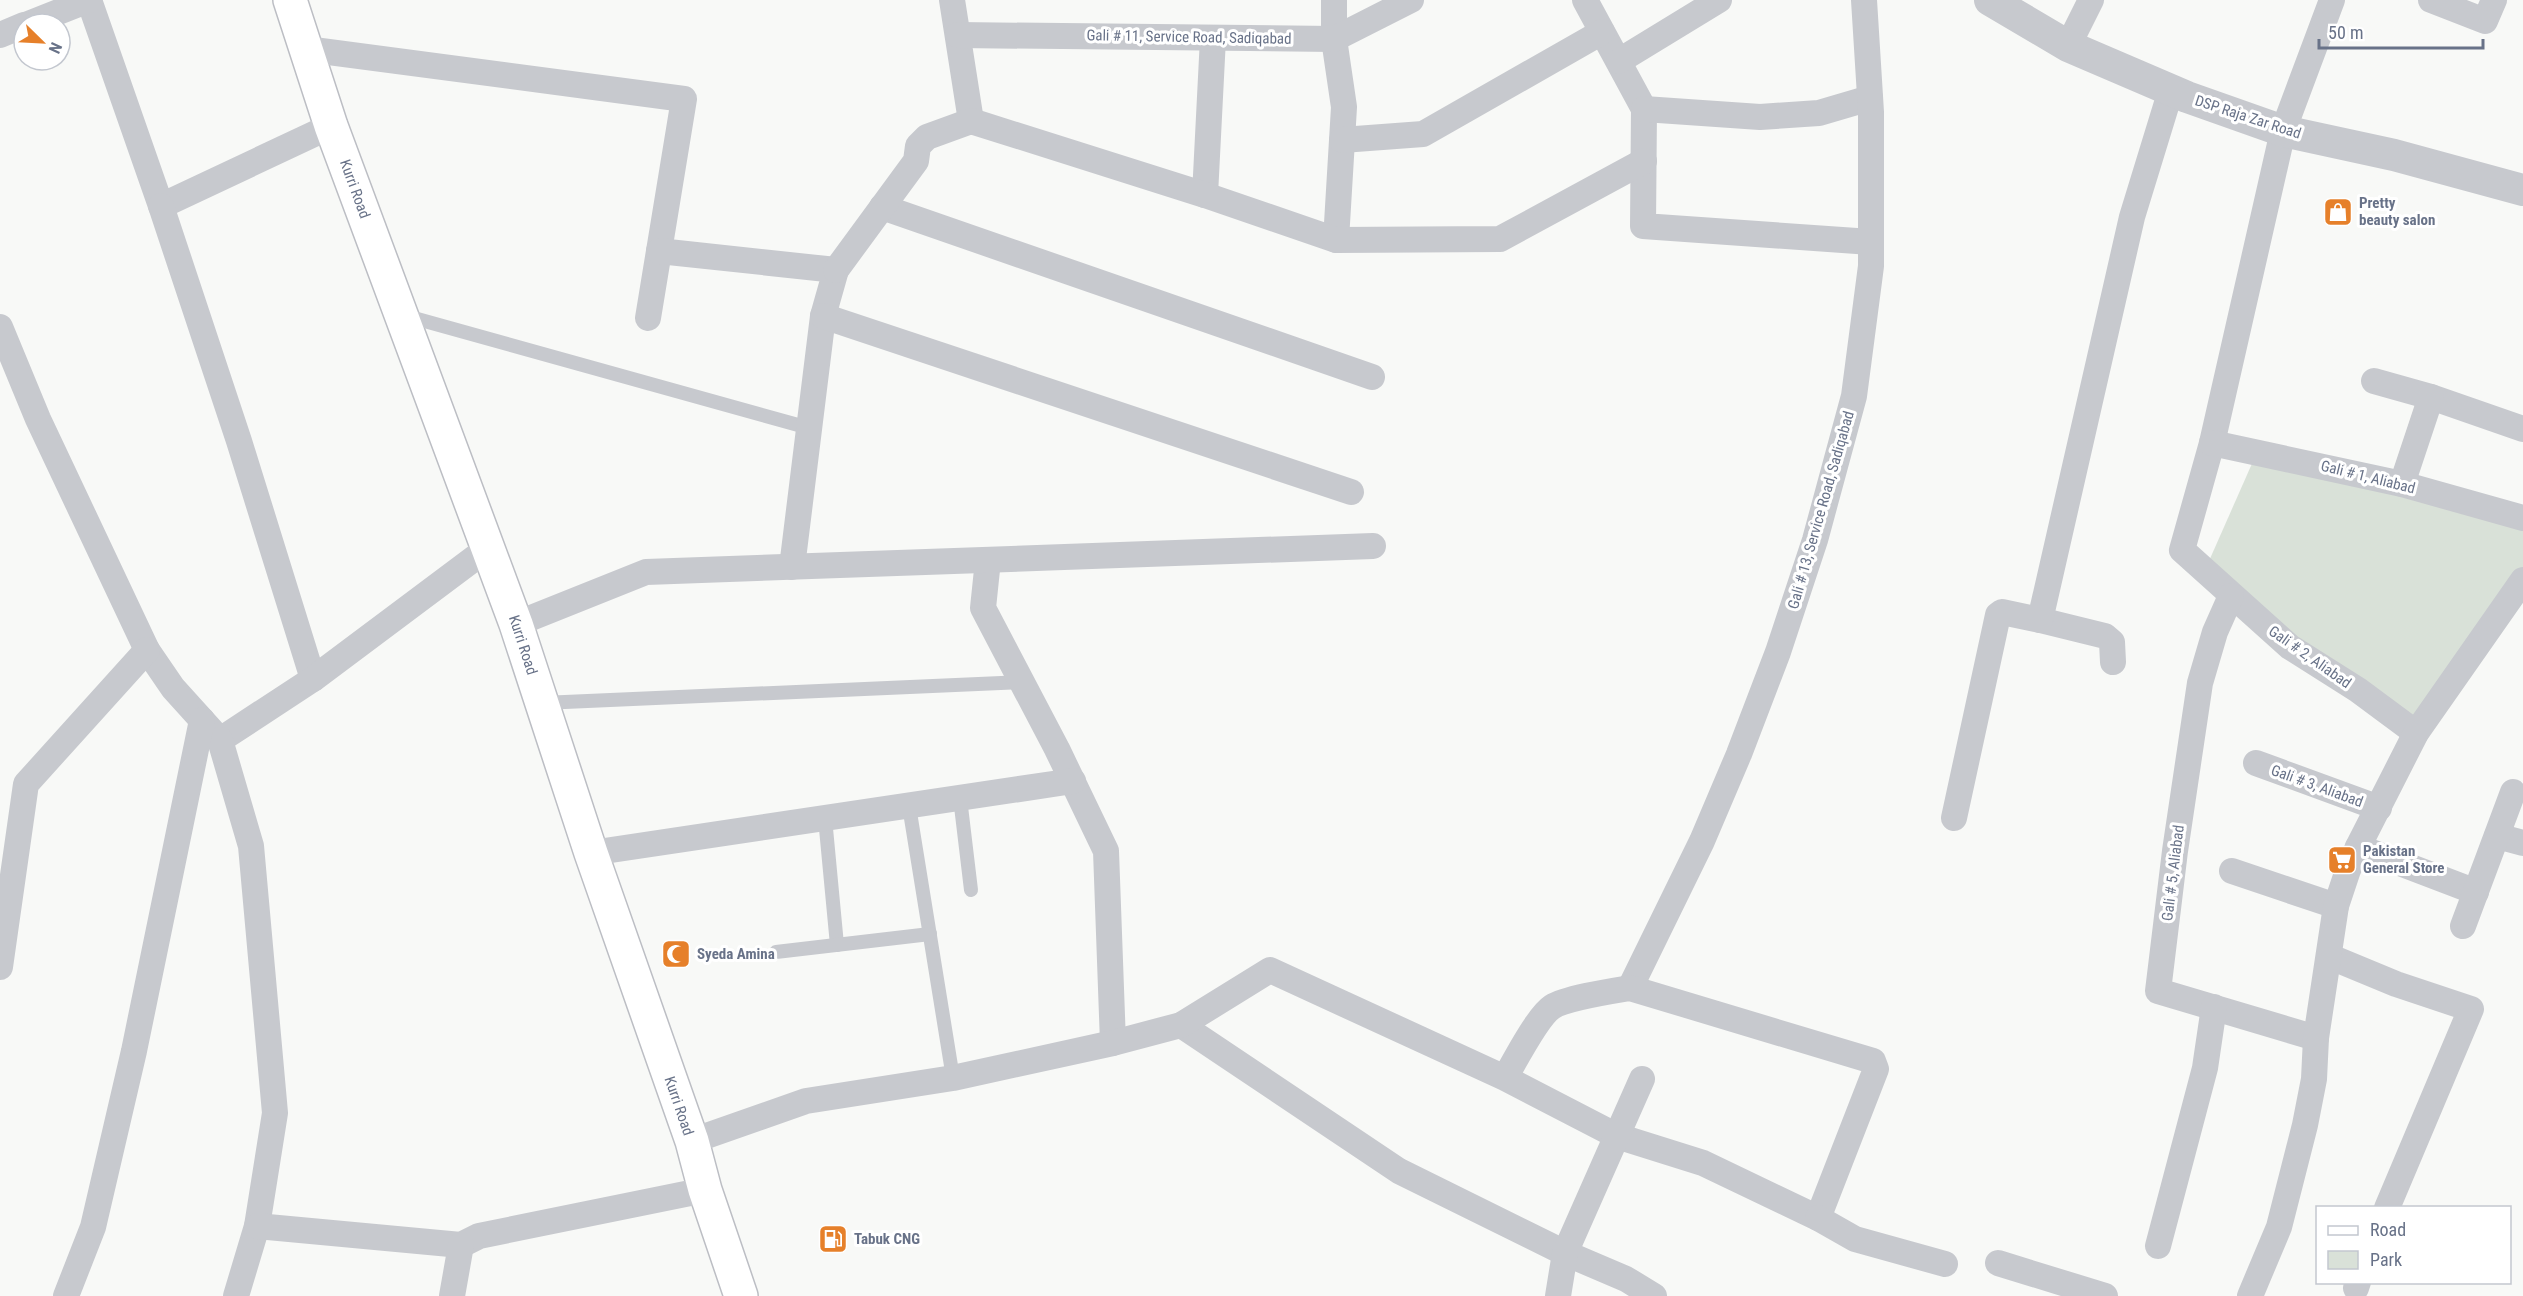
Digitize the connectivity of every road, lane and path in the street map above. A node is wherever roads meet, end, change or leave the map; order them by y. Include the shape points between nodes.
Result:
1 (89, 0) edge
2 (290, 0) edge
3 (952, 0) edge
4 (1334, 0) edge
5 (1411, 0) edge
6 (1585, 0) edge
7 (1719, 0) edge
8 (1864, 0) edge
9 (1990, 0) edge
10 (2091, 0) edge
11 (2332, 0) edge
12 (2431, 0) edge
13 (2494, 0) edge
14 (59, 12) edge
15 (1602, 32) junction
16 (958, 35) junction
17 (1213, 38) junction
18 (1334, 39) junction
19 (2068, 46) junction
20 (306, 49) junction
21 (1619, 61) junction
22 (2171, 90) junction
23 (1870, 98) junction
24 (1644, 109) junction
25 (971, 121) junction
26 (331, 126) junction
27 (2283, 131) junction
28 (1342, 140) junction
29 (1644, 161) junction
30 (2523, 190) edge
31 (1205, 195) junction
32 (161, 206) junction
33 (882, 207) junction
34 (1336, 240) junction
35 (1871, 242) junction
36 (659, 251) junction
37 (836, 270) junction
38 (401, 315) junction
39 (823, 316) junction
40 (648, 318) dead end
41 (0, 327) edge
42 (1372, 377) dead end
43 (2374, 381) dead end
44 (2431, 397) junction
45 (809, 428) junction
46 (2523, 429) edge
47 (2212, 443) junction
48 (2402, 484) junction
49 (1351, 492) dead end
50 (2523, 518) edge
51 (1373, 546) dead end
52 (488, 548) junction
53 (988, 560) junction
54 (792, 567) junction
55 (2523, 580) edge
56 (2231, 597) junction
57 (2040, 620) junction
58 (516, 624) junction
59 (147, 650) junction
60 (2113, 662) dead end
61 (313, 679) junction
62 (1023, 682) junction
63 (542, 703) junction
64 (202, 720) junction
65 (2416, 733) junction
66 (220, 740) junction
67 (2256, 764) dead end
68 (1072, 781) junction
69 (2513, 792) dead end
70 (960, 798) junction
71 (909, 806) junction
72 (2379, 808) junction
73 (825, 818) junction
74 (1954, 818) dead end
75 (2497, 836) junction
76 (2523, 843) edge
77 (2358, 847) junction
78 (591, 854) junction
79 (2232, 871) dead end
80 (971, 890) dead end
81 (2476, 892) junction
82 (2336, 906) junction
83 (2463, 926) dead end
84 (930, 934) junction
85 (837, 945) junction
86 (776, 952) dead end
87 (2329, 960) junction
88 (0, 967) edge
89 (1630, 988) junction
90 (2214, 1007) junction
91 (1181, 1025) junction
92 (2316, 1038) junction
93 (1113, 1043) junction
94 (953, 1078) junction
95 (1505, 1078) junction
96 (1642, 1079) dead end
97 (1617, 1136) junction
98 (692, 1141) junction
99 (705, 1190) junction
100 (2388, 1206) edge
101 (1818, 1218) junction
102 (257, 1227) junction
103 (461, 1245) junction
104 (2158, 1246) dead end
105 (1565, 1253) junction
106 (1998, 1263) dead end
107 (1945, 1264) dead end
108 (66, 1296) edge
109 (236, 1296) edge
110 (452, 1296) edge
111 (741, 1296) edge
112 (1558, 1296) edge
113 (1654, 1296) edge
114 (2105, 1296) edge
115 (2250, 1296) edge

1 - 14 street
1 - 32 street
2 - 20 main road, Kurri Road
3 - 16 street
4 - 18 street
5 - 18 street, Gali # 11, Service Road, Sadiqabad
6 - 15 street
7 - 21 street
8 - 23 street, Gali # 13, Service Road, Sadiqabad
9 - 19 street, DSP Raja Zar Road
10 - 19 street
11 - 27 street
12 - 13 street via 2485,21
15 - 21 street
15 - 28 street via 1423,134
16 - 17 street, Gali # 11, Service Road, Sadiqabad
16 - 25 street
17 - 18 street, Gali # 11, Service Road, Sadiqabad
17 - 31 street
18 - 28 street via 1344,107
19 - 22 street, DSP Raja Zar Road
20 - 26 main road, Kurri Road
20 - 36 street via 684,99
21 - 24 street
22 - 27 street, DSP Raja Zar Road
22 - 57 street via 2132,217
23 - 24 street via 1819,113 1760,117
23 - 35 street, Gali # 13, Service Road, Sadiqabad
24 - 29 street
25 - 31 street
25 - 33 street via 927,137 918,146 916,161
26 - 32 street
26 - 38 main road, Kurri Road
27 - 30 street, DSP Raja Zar Road via 2394,155
27 - 47 street
28 - 34 street
29 - 34 street via 1500,239
29 - 35 street via 1643,226
31 - 34 street
32 - 61 street
33 - 37 street
33 - 42 street
35 - 89 street, Gali # 13, Service Road, Sadiqabad via 1854,396 1815,540 1739,754 1702,841
36 - 37 street
36 - 40 street
37 - 39 street
38 - 45 lane
38 - 52 main road, Kurri Road
39 - 45 street
39 - 49 street
41 - 59 street via 38,419
43 - 44 street
44 - 46 street
44 - 48 street
45 - 54 street
47 - 48 street, Gali # 1, Aliabad
47 - 56 street, Gali # 2, Aliabad via 2182,550
48 - 50 street, Gali # 1, Aliabad
51 - 53 street
52 - 58 main road, Kurri Road
52 - 61 street
53 - 54 street
53 - 62 street via 983,608
54 - 58 street via 646,572
55 - 65 street
56 - 65 street, Gali # 2, Aliabad via 2290,647
56 - 90 street, Gali # 5, Aliabad via 2215,632 2200,683 2158,991
57 - 60 street via 2105,636 2112,642
57 - 74 street via 2002,612 1998,615
58 - 63 main road, Kurri Road
59 - 64 street
59 - 88 street via 26,784
61 - 66 street
62 - 63 lane
62 - 68 street
63 - 78 main road, Kurri Road
64 - 66 street
64 - 108 street via 93,1227
65 - 72 street
66 - 102 street via 251,846 275,1113
67 - 72 street, Gali # 3, Aliabad
68 - 70 street
68 - 93 street via 1106,851
69 - 75 street
70 - 71 street
70 - 80 lane
71 - 73 street
71 - 84 lane
72 - 77 street
73 - 78 street
73 - 85 lane
75 - 76 street
75 - 81 street
77 - 81 street
77 - 82 street
78 - 98 main road, Kurri Road
79 - 82 street
81 - 83 street
82 - 87 street
84 - 85 lane
84 - 94 lane
85 - 86 lane
87 - 92 street
87 - 100 street via 2470,1009
89 - 95 street via 1552,1007
89 - 101 street via 1873,1061 1876,1069
90 - 92 street, Gali # 5, Aliabad
90 - 104 street via 2205,1068
91 - 93 street
91 - 95 street via 1270,970
91 - 105 street via 1399,1171
92 - 115 street via 2314,1079 2278,1227
93 - 94 street
94 - 98 street via 806,1101
95 - 97 street
96 - 97 street
97 - 101 street via 1703,1163
97 - 105 street
98 - 99 main road, Kurri Road
99 - 103 street via 479,1236
99 - 111 main road, Kurri Road
101 - 107 street via 1855,1239
102 - 103 street
102 - 109 street
103 - 110 street
105 - 112 street
105 - 113 street via 1626,1279
106 - 114 street

